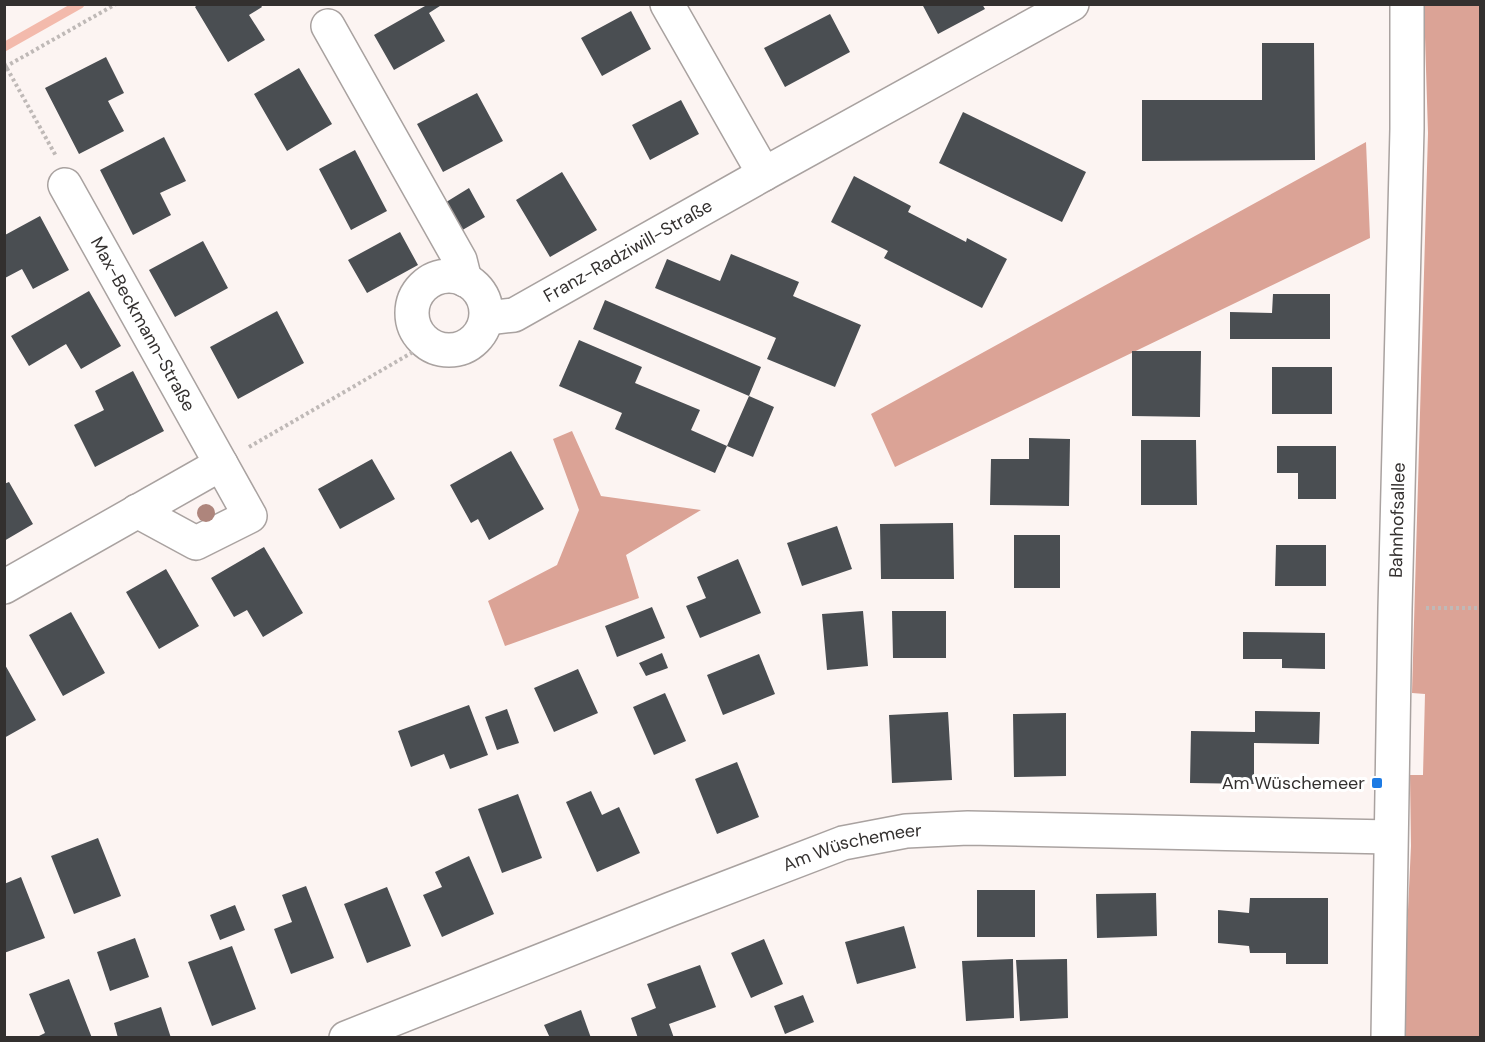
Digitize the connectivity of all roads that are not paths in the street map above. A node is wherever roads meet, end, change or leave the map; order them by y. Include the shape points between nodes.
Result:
1 (668, 4) edge
2 (1072, 4) edge
3 (1407, 4) edge
4 (1029, 15) edge
5 (328, 26) dead end
6 (764, 174) junction
7 (64, 185) road end
8 (465, 280) junction
9 (487, 318) junction
10 (221, 464) junction
11 (137, 511) junction
12 (4, 586) edge
13 (1390, 837) junction
14 (346, 1038) edge
15 (1388, 1038) edge

1 - 6 street
2 - 4 street, Franz-Radziwill-Straße
3 - 13 street, Bahnhofsallee
4 - 6 street, Franz-Radziwill-Straße
5 - 8 street via 460,260
6 - 9 street, Franz-Radziwill-Straße via 514,315
7 - 10 street, Max-Beckmann-Straße
8 - 9 street via 482,296
8 - 9 street via 442,277 422,288 412,310 418,334 427,344 452,351 475,341
10 - 11 street
10 - 11 street, Max-Beckmann-Straße via 250,516 196,543
11 - 12 street
13 - 14 street, Am Wüschemeer via 968,828 906,831 843,843
13 - 15 street, Bahnhofsallee

